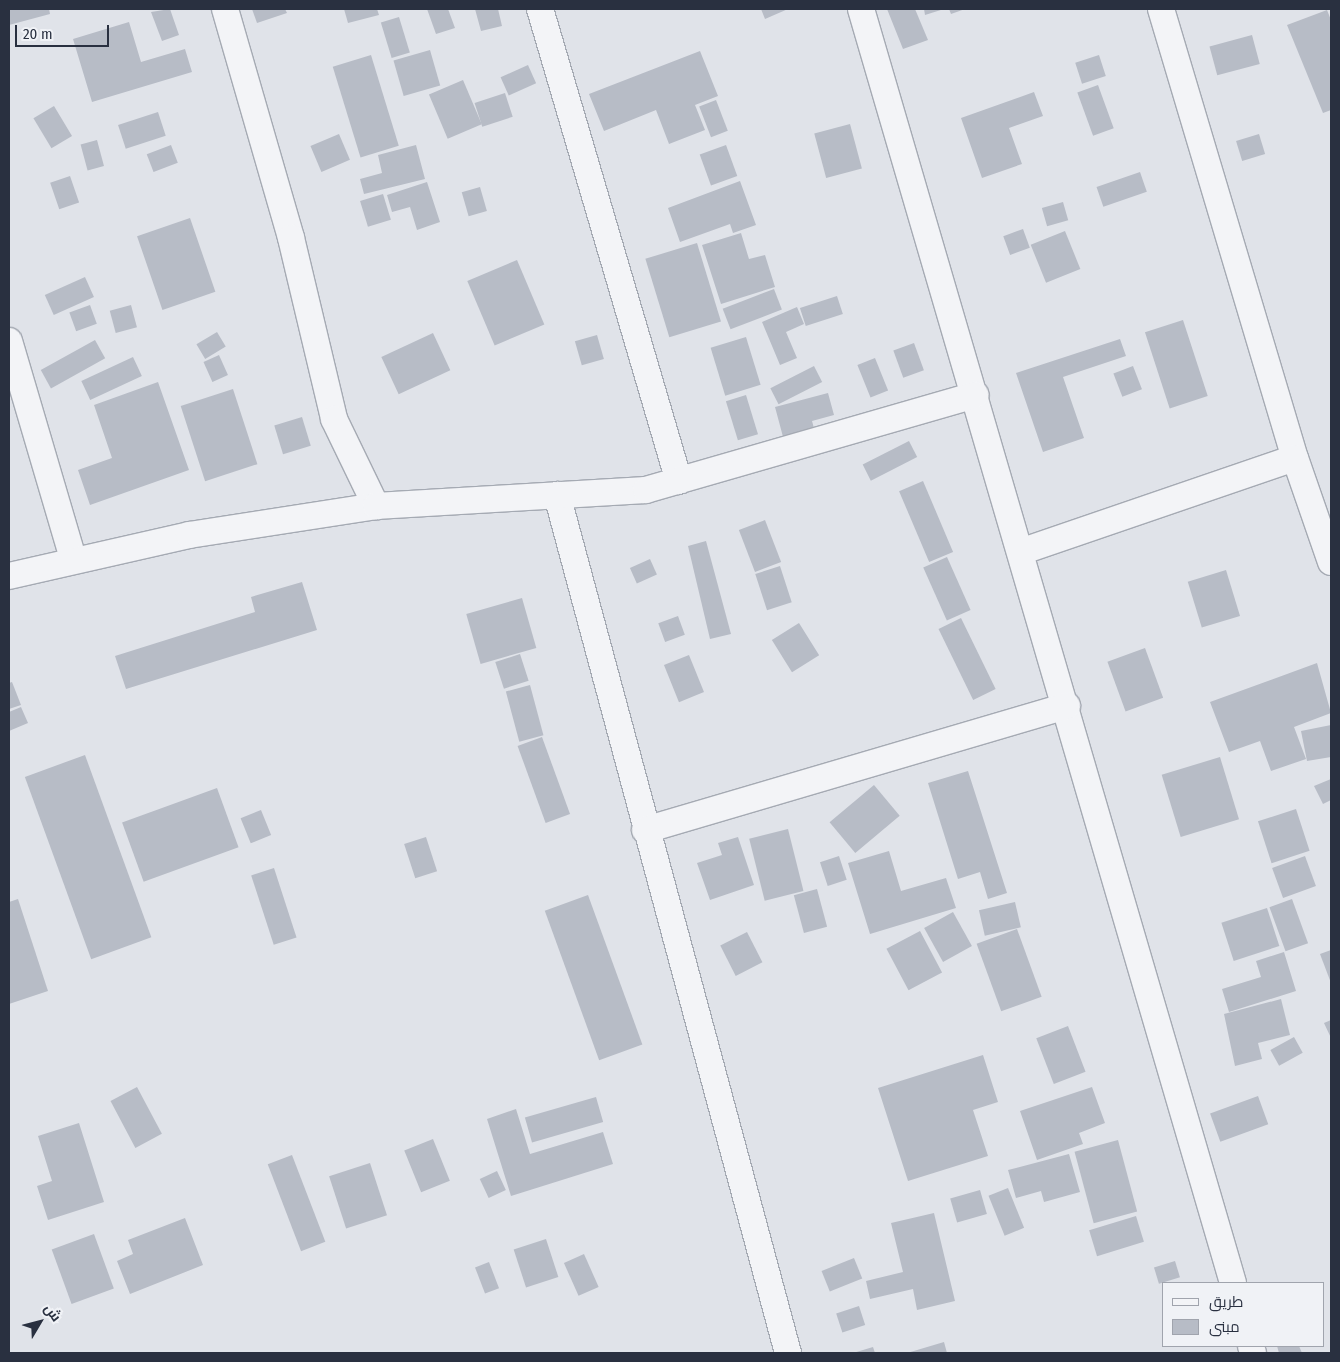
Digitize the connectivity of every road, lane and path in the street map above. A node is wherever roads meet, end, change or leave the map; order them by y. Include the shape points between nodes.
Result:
1 (225, 9) edge
2 (540, 9) edge
3 (861, 9) edge
4 (1161, 9) edge
5 (9, 341) edge
6 (976, 395) junction
7 (1295, 458) junction
8 (679, 481) junction
9 (557, 495) junction
10 (376, 506) junction
11 (1023, 551) junction
12 (73, 558) junction
13 (1331, 562) edge
14 (9, 576) edge
15 (1067, 706) junction
16 (645, 830) junction
17 (1233, 1282) edge
18 (788, 1353) edge

1 - 10 street via 291,238 334,419
2 - 8 street
3 - 6 street
4 - 7 street
5 - 12 street
6 - 8 street
6 - 11 street
7 - 11 street
7 - 13 street
8 - 9 street via 646,490
9 - 10 street
9 - 16 street
10 - 12 street via 189,535
11 - 15 street
12 - 14 street
15 - 16 street
15 - 17 street
16 - 18 street

